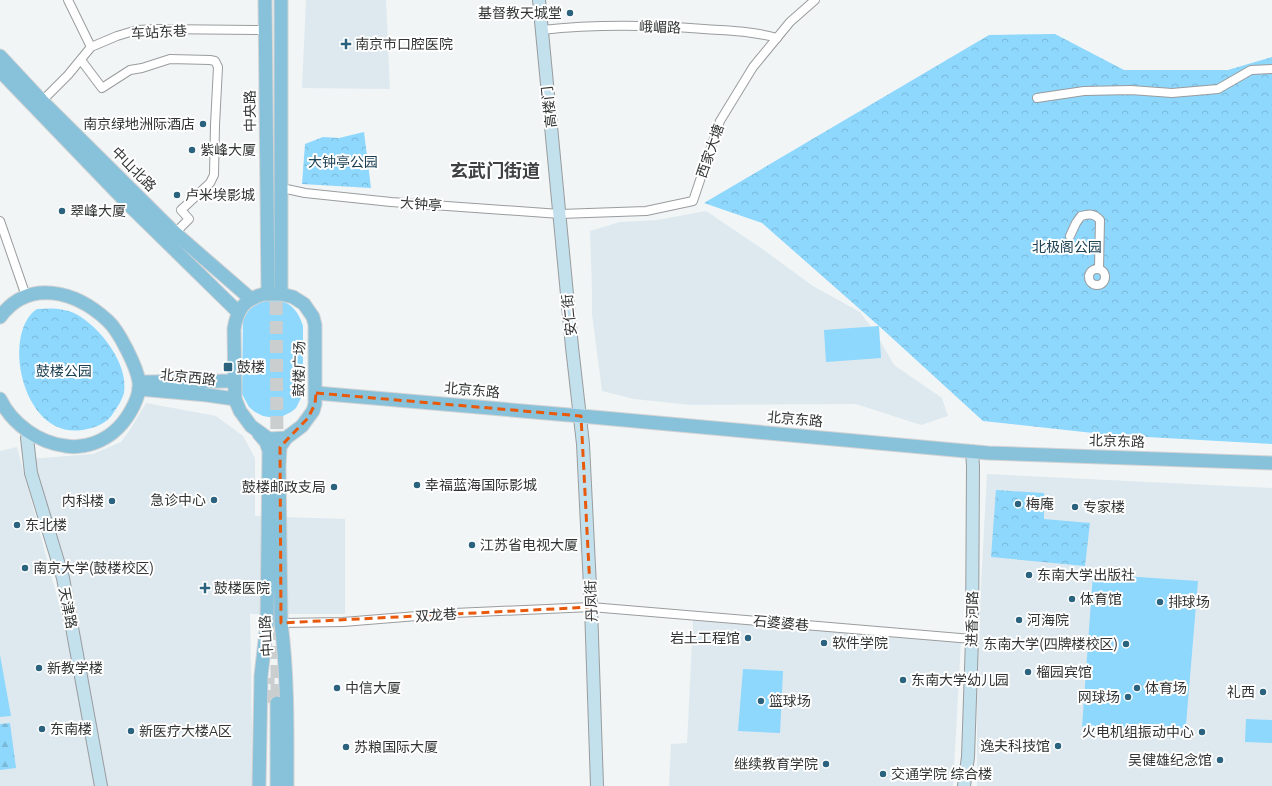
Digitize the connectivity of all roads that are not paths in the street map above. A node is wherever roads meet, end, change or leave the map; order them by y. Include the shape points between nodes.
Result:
1 (68, 0) edge
2 (264, 0) edge
3 (282, 0) edge
4 (539, 0) edge
5 (815, 0) edge
6 (265, 30) junction
7 (542, 30) junction
8 (777, 38) junction
9 (91, 47) junction
10 (0, 56) edge
11 (81, 60) junction
12 (1272, 69) edge
13 (0, 71) edge
14 (1037, 98) dead end
15 (38, 104) junction
16 (282, 188) junction
17 (560, 214) junction
18 (0, 221) edge
19 (175, 232) junction
20 (1070, 236) dead end
21 (1099, 268) dead end
22 (275, 294) junction
23 (26, 296) junction
24 (251, 299) junction
25 (6, 305) edge
26 (238, 312) junction
27 (0, 318) edge
28 (233, 381) junction
29 (139, 385) junction
30 (316, 393) junction
31 (0, 399) edge
32 (234, 399) junction
33 (580, 416) junction
34 (258, 432) junction
35 (31, 433) junction
36 (286, 438) junction
37 (972, 452) junction
38 (1272, 463) edge
39 (591, 607) junction
40 (281, 623) junction
41 (972, 638) junction
42 (101, 786) edge
43 (259, 786) edge
44 (266, 786) edge
45 (277, 786) edge
46 (287, 786) edge
47 (596, 786) edge
48 (964, 786) edge

1 - 9 street
2 - 6 main road, 中央路
3 - 16 main road
4 - 7 street, 高楼门
5 - 8 street, 西家大塘 via 790,22
6 - 9 street, 车站东巷 via 137,30
6 - 22 main road, 中央路
7 - 8 street, 峨嵋路 via 656,25 758,33
7 - 17 street, 高楼门
8 - 17 street, 西家大塘 via 753,67 720,121 693,200 646,211
9 - 11 street, 车站东巷
10 - 15 main road, 中山北路
11 - 15 street, 车站东巷
11 - 19 street via 102,88 130,70 170,59 215,61 218,67 214,175 210,183 181,210 189,218
12 - 14 street via 1251,70 1218,89 1172,93 1131,90 1084,91
13 - 15 main road, 中山北路
15 - 19 main road, 中山北路
15 - 26 main road, 中山北路 via 130,206
16 - 17 street, 大钟亭 via 391,202
16 - 22 main road
17 - 33 street, 安仁街
18 - 23 street
19 - 24 main road, 中山北路
20 - 21 street via 1080,216 1091,214 1100,220
22 - 24 main road
22 - 30 main road, 鼓楼广场 via 299,300 313,317
23 - 25 main road
23 - 29 main road via 47,292 61,294 97,312 109,322 122,340
24 - 26 main road
25 - 27 main road
26 - 28 main road via 234,329
28 - 29 main road, 北京西路
28 - 32 main road
29 - 32 main road, 北京西路
29 - 35 main road via 135,403 123,423 104,439 85,446 73,447 45,442
30 - 33 main road, 北京东路
30 - 36 main road, 鼓楼广场 via 313,411 302,426
31 - 35 main road via 11,417
32 - 34 main road via 240,411
33 - 37 main road, 北京东路
33 - 39 street, 丹凤街
34 - 36 main road via 269,439
34 - 43 main road via 269,451 267,623 261,676
35 - 42 street, 天津路 via 27,438 31,473 63,578
36 - 40 main road, 中山路 via 279,452
37 - 38 main road, 北京东路
37 - 41 street, 进香河路
39 - 40 street, 双龙巷 via 343,622
39 - 41 street, 石婆婆巷
39 - 47 street, 丹凤街
40 - 46 main road, 中山路 via 286,704
41 - 48 street, 进香河路 via 968,757
44 - 45 main road via 272,703

